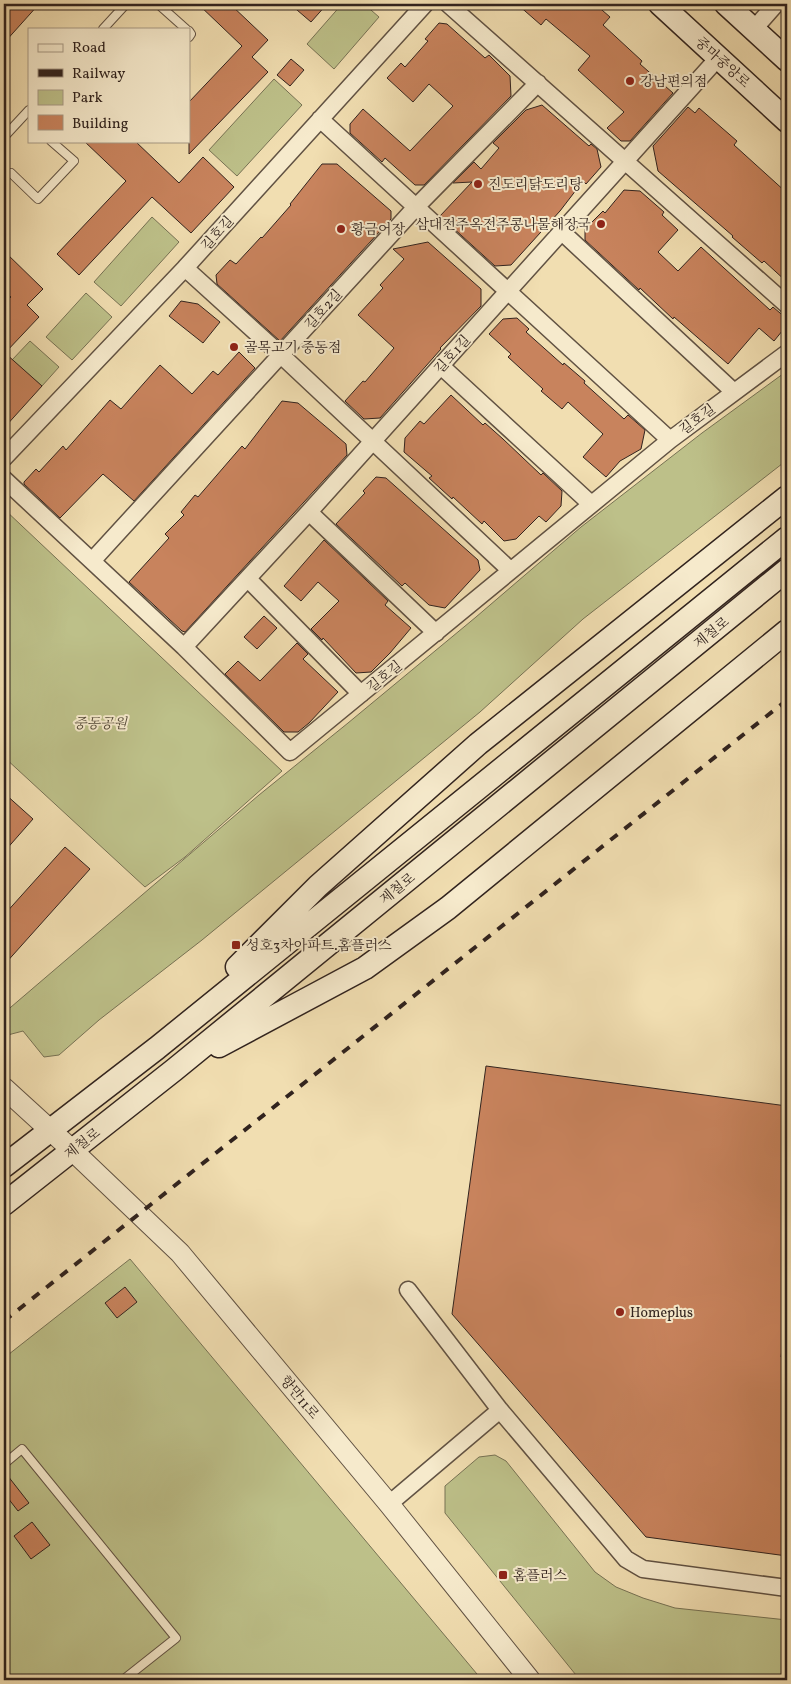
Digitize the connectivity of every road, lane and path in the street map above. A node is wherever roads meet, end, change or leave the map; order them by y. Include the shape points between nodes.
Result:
1 (126, 4) edge
2 (158, 4) edge
3 (424, 4) edge
4 (448, 4) edge
5 (660, 4) edge
6 (726, 4) edge
7 (776, 4) edge
8 (104, 28) edge
9 (185, 28) edge
10 (754, 29) junction
11 (718, 58) junction
12 (787, 60) edge
13 (538, 84) junction
14 (27, 116) edge
15 (320, 119) junction
16 (787, 121) edge
17 (4, 137) edge
18 (52, 142) edge
19 (626, 161) junction
20 (11, 173) dead end
21 (416, 207) junction
22 (562, 232) junction
23 (186, 268) junction
24 (509, 292) junction
25 (787, 305) edge
26 (787, 353) edge
27 (281, 355) junction
28 (441, 366) junction
29 (734, 392) junction
30 (670, 440) junction
31 (373, 441) junction
32 (4, 458) edge
33 (4, 479) edge
34 (787, 497) edge
35 (591, 504) junction
36 (309, 512) junction
37 (787, 538) edge
38 (92, 561) junction
39 (510, 570) junction
40 (787, 570) edge
41 (248, 579) junction
42 (787, 631) edge
43 (436, 633) junction
44 (184, 647) junction
45 (362, 694) junction
46 (157, 1048) junction
47 (174, 1070) junction
48 (4, 1088) edge
49 (50, 1131) junction
50 (72, 1150) junction
51 (4, 1166) edge
52 (4, 1204) edge
53 (408, 1290) dead end
54 (500, 1410) junction
55 (4, 1464) edge
56 (389, 1504) junction
57 (787, 1588) edge
58 (123, 1680) edge
59 (530, 1680) edge

1 - 8 lane
2 - 9 lane
3 - 15 street, 길호길
4 - 13 street
5 - 11 main road, 중마중앙로
6 - 10 main road
7 - 10 street
10 - 12 main road
11 - 16 main road, 중마중앙로
11 - 19 street, 길호1길
13 - 19 street
13 - 21 street, 길호2길
14 - 17 lane
15 - 21 street
15 - 23 street, 길호길
18 - 20 lane via 74,161 38,199
19 - 22 street, 길호1길
19 - 25 street
21 - 24 street
21 - 27 street, 길호2길
22 - 24 street, 길호1길
22 - 29 street
23 - 27 street
23 - 32 street, 길호길
24 - 28 street, 길호1길
24 - 30 street
26 - 29 street, 길호길
27 - 31 street
27 - 38 street, 길호2길
28 - 31 street, 길호1길
28 - 35 street
29 - 30 street, 길호길
30 - 35 street, 길호길
31 - 36 street, 길호1길
31 - 39 street
33 - 38 street, 길호길
34 - 46 main road via 478,744 318,886
35 - 39 street, 길호길
36 - 41 street, 길호1길
36 - 43 street
37 - 46 main road, 제철로
38 - 44 street, 길호길
39 - 43 street, 길호길
40 - 47 main road, 제철로
41 - 44 street, 길호1길
41 - 45 street
42 - 47 main road via 448,908 365,968
43 - 45 street, 길호길
44 - 45 street, 길호길 via 290,752
46 - 49 main road, 제철로
47 - 50 main road, 제철로
48 - 49 street, 항만11로
49 - 50 street, 항만11로
49 - 51 main road, 제철로
50 - 52 main road, 제철로
50 - 56 street, 항만11로 via 180,1253
53 - 54 street
54 - 56 street
54 - 57 street via 626,1559 643,1569
55 - 58 lane via 22,1449 176,1638
56 - 59 street, 항만11로

